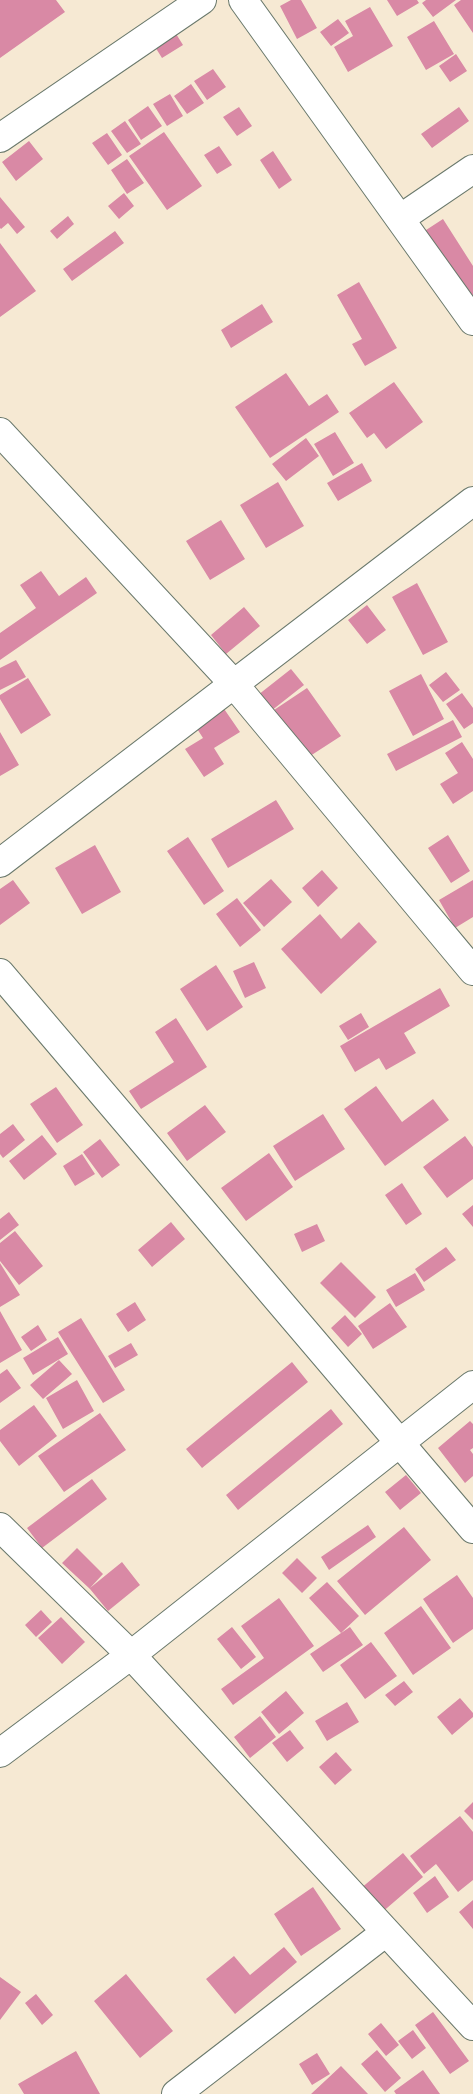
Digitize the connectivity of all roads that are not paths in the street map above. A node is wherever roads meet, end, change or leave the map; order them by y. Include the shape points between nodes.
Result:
1 (202, 0) edge
2 (243, 0) edge
3 (0, 138) edge
4 (473, 169) edge
5 (401, 218) junction
6 (473, 321) edge
7 (0, 432) edge
8 (473, 501) edge
9 (233, 684) junction
10 (0, 863) edge
11 (473, 971) edge
12 (0, 973) edge
13 (473, 1385) edge
14 (399, 1442) junction
15 (0, 1527) edge
16 (473, 1529) edge
17 (131, 1655) junction
18 (0, 1752) edge
19 (386, 1932) junction
20 (473, 2026) edge
21 (176, 2094) edge

1 - 3 street
2 - 5 street
4 - 5 street
5 - 6 street
7 - 9 street
8 - 9 street
9 - 10 street
9 - 11 street
12 - 14 street
13 - 14 street
14 - 16 street
14 - 17 street
15 - 17 street
17 - 18 street
17 - 19 street
19 - 20 street
19 - 21 street

